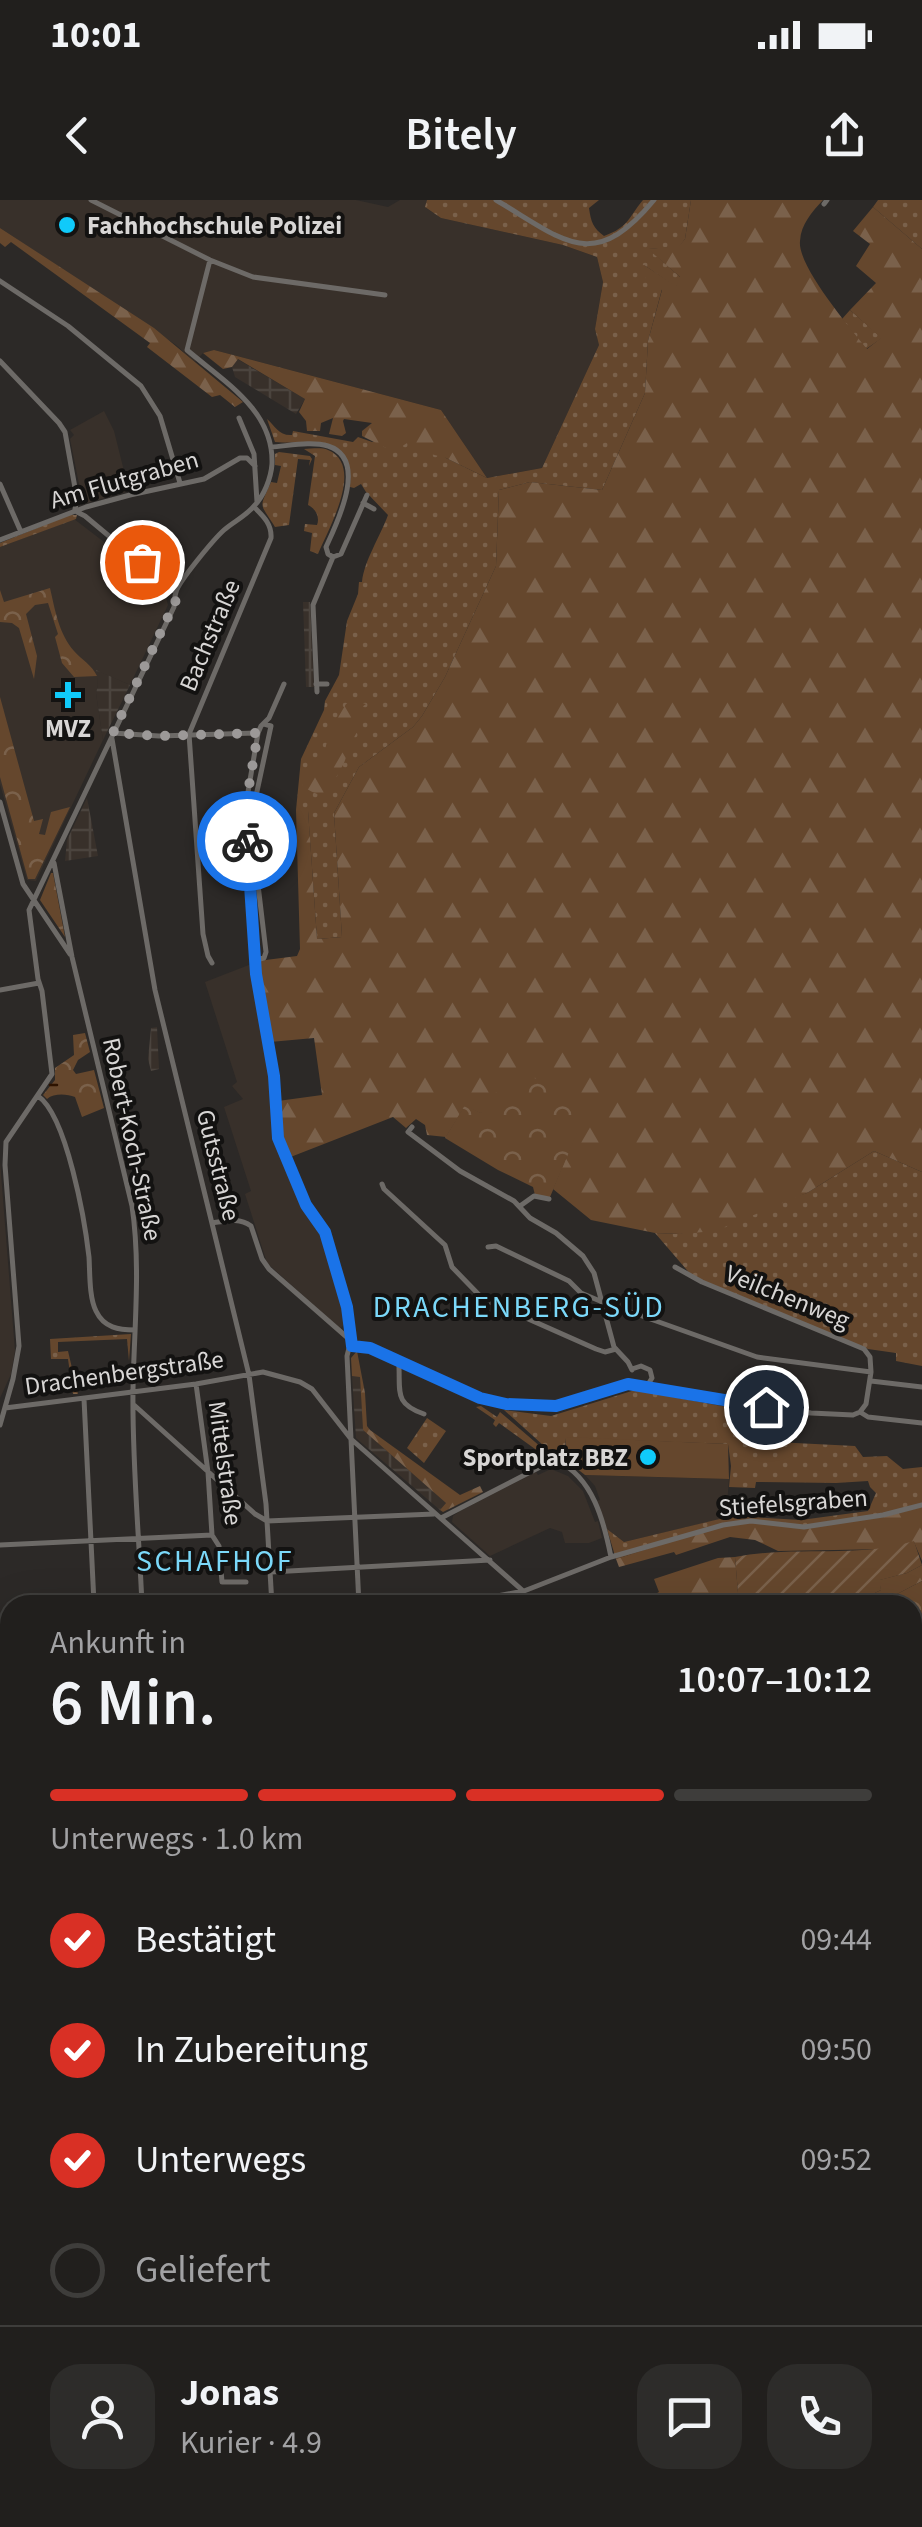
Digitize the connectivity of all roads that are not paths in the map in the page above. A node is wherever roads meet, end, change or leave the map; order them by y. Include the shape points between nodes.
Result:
1 (91, 200) edge
2 (496, 200) edge
3 (654, 200) edge
4 (210, 260) junction
5 (0, 281) edge
6 (386, 296) dead end
7 (0, 361) edge
8 (239, 418) dead end
9 (271, 447) junction
10 (255, 466) junction
11 (180, 483) junction
12 (0, 484) edge
13 (367, 494) dead end
14 (363, 504) junction
15 (256, 505) junction
16 (374, 509) dead end
17 (74, 512) junction
18 (21, 532) junction
19 (0, 540) edge
20 (333, 557) junction
21 (176, 592) junction
22 (284, 684) dead end
23 (327, 684) dead end
24 (264, 724) junction
25 (258, 733) junction
26 (112, 734) junction
27 (189, 734) junction
28 (0, 802) edge
29 (54, 860) junction
30 (35, 900) junction
31 (72, 956) junction
32 (256, 960) junction
33 (212, 963) dead end
34 (39, 983) junction
35 (0, 990) edge
36 (38, 1096) junction
37 (412, 1127) dead end
38 (382, 1184) dead end
39 (549, 1199) dead end
40 (520, 1206) junction
41 (212, 1223) junction
42 (488, 1247) dead end
43 (676, 1268) dead end
44 (600, 1301) junction
45 (135, 1330) junction
46 (350, 1345) junction
47 (616, 1350) junction
48 (401, 1362) junction
49 (632, 1370) junction
50 (871, 1372) junction
51 (249, 1374) junction
52 (871, 1380) junction
53 (196, 1384) junction
54 (628, 1384) junction
55 (647, 1386) junction
56 (922, 1387) edge
57 (133, 1392) junction
58 (84, 1399) junction
59 (133, 1404) junction
60 (5, 1408) junction
61 (860, 1412) junction
62 (424, 1414) dead end
63 (922, 1424) edge
64 (0, 1426) edge
65 (351, 1439) junction
66 (208, 1472) junction
67 (922, 1505) edge
68 (439, 1516) junction
69 (354, 1518) junction
70 (267, 1521) junction
71 (212, 1536) junction
72 (139, 1539) junction
73 (90, 1541) junction
74 (0, 1545) edge
75 (611, 1558) junction
76 (490, 1560) junction
77 (357, 1568) junction
78 (270, 1572) junction
79 (246, 1582) dead end
80 (524, 1591) junction
81 (93, 1595) edge
82 (142, 1595) edge
83 (271, 1595) edge
84 (358, 1595) edge
85 (503, 1595) edge
86 (528, 1595) edge

1 - 4 street
2 - 3 street via 574,244 595,245 621,234
4 - 6 street via 252,276
4 - 9 street via 187,350 254,408
5 - 11 street via 141,386 160,416
7 - 17 street via 65,432
8 - 10 street, Bachstraße
9 - 15 street via 270,474
9 - 20 street via 327,446 340,453 348,472 326,547
10 - 11 street, Am Flutgraben via 240,458 211,476
10 - 15 street, Bachstraße
11 - 17 street, Am Flutgraben
12 - 18 street
13 - 14 street
14 - 16 street
14 - 20 street via 342,554
15 - 21 street via 206,549
15 - 27 street, Bachstraße via 270,538
17 - 18 street, Am Flutgraben
17 - 21 street
18 - 19 street, Am Flutgraben
20 - 23 street via 313,605 317,688
21 - 26 street
22 - 24 street
24 - 25 street
24 - 32 street via 270,726 256,796 254,852 266,952
25 - 27 street
25 - 32 street via 247,819
26 - 27 street
26 - 29 street
26 - 41 street, Gutsstraße via 155,990
27 - 33 street, Bachstraße via 204,934
28 - 30 street
29 - 30 street
29 - 31 street, Robert-Koch-Straße
30 - 31 street, Robert-Koch-Straße
30 - 34 street via 29,916
31 - 45 street, Robert-Koch-Straße via 132,1206
32 - 46 street via 278,1138 325,1232 347,1307
34 - 35 street
34 - 36 street via 52,1074
36 - 45 street via 70,1156 97,1313 113,1329
36 - 60 street via 4,1152 19,1346
37 - 40 street via 408,1132 421,1144
38 - 47 street via 445,1245 452,1267 483,1299 596,1349
39 - 40 street via 534,1196
40 - 44 street via 583,1256
41 - 46 street via 248,1223 269,1269
41 - 51 street, Gutsstraße
42 - 44 street, Veilchenweg
43 - 50 street, Veilchenweg via 864,1349
44 - 47 street
44 - 50 street, Veilchenweg via 757,1357
45 - 57 street, Robert-Koch-Straße
46 - 48 street
46 - 65 street
47 - 49 street
48 - 54 street via 494,1402 556,1406
48 - 62 street via 401,1400
49 - 54 street
49 - 55 street via 650,1370
50 - 52 street
51 - 53 street, Drachenbergstraße
51 - 65 street via 269,1372 308,1386
51 - 70 street, Gutsstraße
52 - 56 street
52 - 61 street
53 - 57 street, Drachenbergstraße
53 - 66 street, Mittelstraße
54 - 55 street
55 - 61 street via 811,1414
57 - 58 street, Drachenbergstraße
57 - 59 street, Robert-Koch-Straße
58 - 60 street, Drachenbergstraße
58 - 73 street
59 - 66 street
59 - 72 street, Robert-Koch-Straße
60 - 64 street
61 - 63 street
65 - 68 street
65 - 69 street
66 - 70 street
66 - 71 street, Mittelstraße
67 - 75 street, Stiefelsgraben via 804,1526 751,1520
68 - 69 street
68 - 75 street via 557,1461 588,1488
68 - 76 street
69 - 70 street
69 - 77 street
70 - 78 street, Gutsstraße
71 - 72 street
71 - 79 street, Mittelstraße via 220,1546 222,1582
72 - 73 street
72 - 82 street, Robert-Koch-Straße
73 - 74 street
73 - 81 street
75 - 80 street, Stiefelsgraben
76 - 77 street
76 - 80 street
77 - 78 street
77 - 84 street
78 - 83 street, Gutsstraße
80 - 85 street, Stiefelsgraben
80 - 86 street

